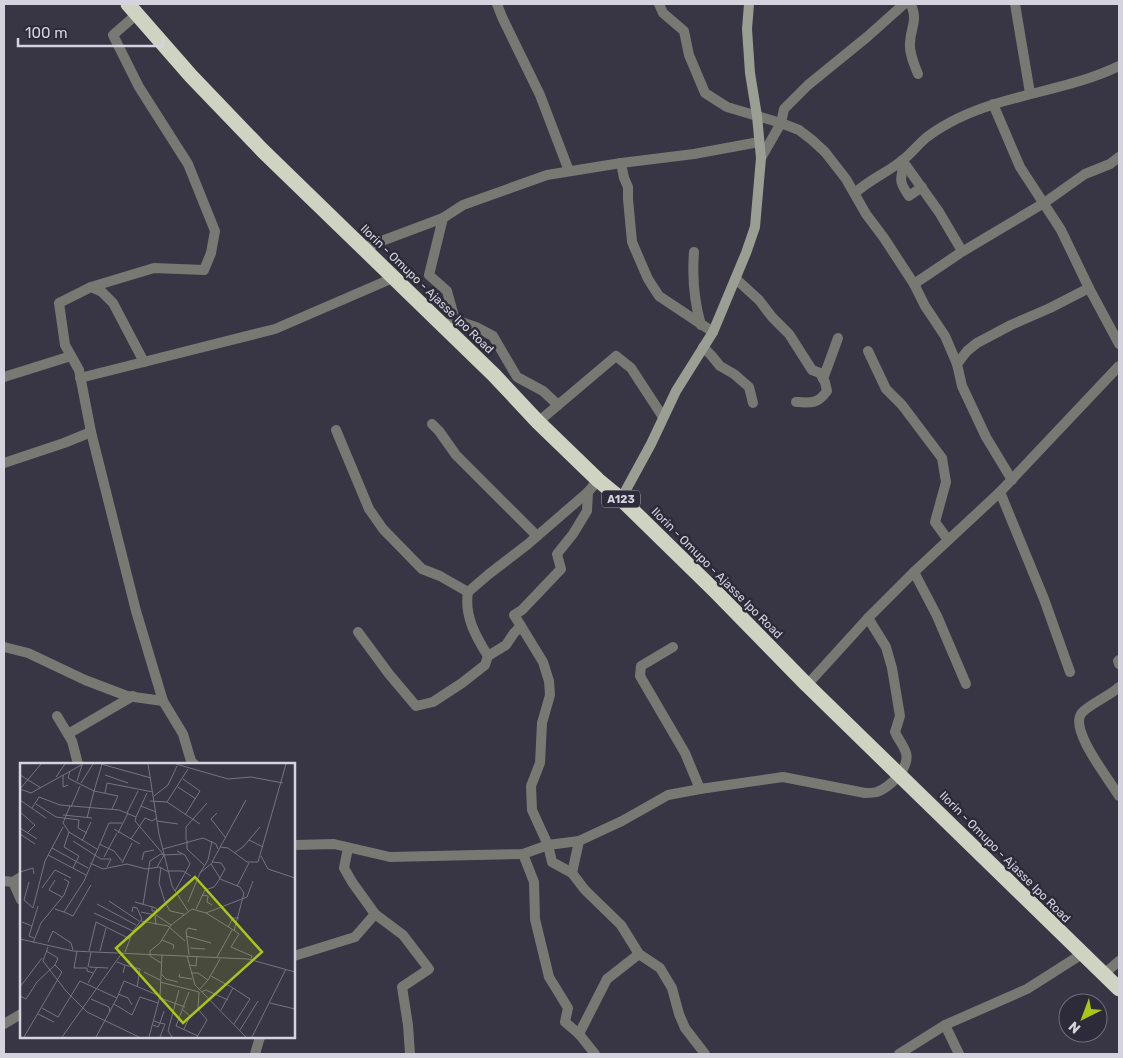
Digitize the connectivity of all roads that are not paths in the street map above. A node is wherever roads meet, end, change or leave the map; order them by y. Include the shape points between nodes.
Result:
1 (497, 4) edge
2 (658, 4) edge
3 (749, 4) edge
4 (904, 4) edge
5 (911, 4) edge
6 (1015, 4) edge
7 (132, 9) edge
8 (1119, 66) edge
9 (918, 74) dead end
10 (1030, 93) junction
11 (993, 104) junction
12 (757, 116) junction
13 (781, 123) junction
14 (759, 142) junction
15 (1119, 156) edge
16 (761, 158) junction
17 (903, 161) junction
18 (622, 163) junction
19 (569, 171) junction
20 (922, 187) junction
21 (855, 193) junction
22 (1044, 203) junction
23 (443, 218) junction
24 (363, 248) junction
25 (962, 251) junction
26 (694, 252) dead end
27 (393, 278) junction
28 (736, 279) junction
29 (914, 284) junction
30 (91, 287) junction
31 (1089, 288) junction
32 (449, 323) junction
33 (702, 325) junction
34 (713, 332) junction
35 (838, 338) dead end
36 (1119, 344) edge
37 (703, 347) junction
38 (868, 351) dead end
39 (71, 356) junction
40 (144, 362) junction
41 (957, 364) junction
42 (1118, 370) edge
43 (4, 377) edge
44 (80, 378) junction
45 (824, 379) junction
46 (796, 402) dead end
47 (753, 403) dead end
48 (558, 405) junction
49 (664, 416) junction
50 (538, 422) junction
51 (432, 424) dead end
52 (336, 430) dead end
53 (91, 432) junction
54 (4, 464) edge
55 (598, 480) junction
56 (1012, 480) junction
57 (588, 492) junction
58 (1000, 492) junction
59 (621, 499) junction
60 (537, 536) junction
61 (948, 540) junction
62 (914, 572) junction
63 (468, 592) junction
64 (868, 618) junction
65 (521, 626) junction
66 (358, 632) dead end
67 (4, 647) edge
68 (673, 647) dead end
69 (488, 656) junction
70 (1119, 660) edge
71 (1119, 664) edge
72 (1070, 672) dead end
73 (966, 684) dead end
74 (807, 685) junction
75 (1119, 686) edge
76 (133, 696) junction
77 (163, 701) junction
78 (57, 716) dead end
79 (68, 734) junction
80 (78, 763) edge
81 (193, 763) edge
82 (900, 774) junction
83 (700, 789) junction
84 (1119, 796) edge
85 (579, 841) junction
86 (295, 845) edge
87 (548, 845) junction
88 (348, 848) junction
89 (522, 854) junction
90 (572, 872) junction
91 (13, 880) edge
92 (20, 898) edge
93 (375, 914) junction
94 (639, 954) junction
95 (1082, 954) junction
96 (295, 956) edge
97 (1119, 961) edge
98 (1104, 974) junction
99 (1119, 989) edge
100 (20, 1015) edge
101 (4, 1024) edge
102 (945, 1025) junction
103 (579, 1034) junction
104 (260, 1038) edge
105 (256, 1054) edge
106 (410, 1054) edge
107 (595, 1054) edge
108 (705, 1054) edge
109 (899, 1054) edge
110 (959, 1054) edge

1 - 19 street via 540,95
2 - 12 street via 663,13 684,31 689,55 705,93 727,106
3 - 12 street via 749,64
4 - 13 street via 808,85 784,109
5 - 9 street via 916,17 910,43 911,58
6 - 10 street
7 - 24 highway, Ilorin - Omupo - Ajasse Ipo Road / A123 via 229,116
7 - 30 street via 113,34 140,87 188,164 214,231 211,253 204,270 154,268
8 - 10 street via 1074,83
10 - 11 street
11 - 17 street via 951,122 927,137
11 - 22 street via 1020,167
12 - 13 street
12 - 14 street
13 - 16 street
13 - 21 street via 799,130 825,152
14 - 16 street
14 - 18 street
15 - 22 street via 1110,164 1085,174
16 - 28 street via 755,227
17 - 20 street
17 - 20 street via 901,185 909,196
17 - 21 street via 874,177
18 - 19 street
18 - 33 street via 628,187 632,242 648,279 659,296
19 - 23 street via 547,175 463,206
20 - 25 street
21 - 29 street
22 - 25 street
22 - 31 street via 1062,230
23 - 24 street
23 - 32 street via 429,275 447,291
24 - 27 highway, Ilorin - Omupo - Ajasse Ipo Road / A123
25 - 29 street
26 - 33 street via 694,294
27 - 32 highway, Ilorin - Omupo - Ajasse Ipo Road / A123
27 - 40 street via 275,330
28 - 34 street
28 - 45 street via 789,334 812,370
29 - 41 street via 945,336
30 - 39 street via 59,302 64,345
30 - 40 street via 113,303
31 - 36 street
31 - 41 street via 977,343
32 - 48 street via 476,327 493,336 517,377 543,391
32 - 50 highway, Ilorin - Omupo - Ajasse Ipo Road / A123
33 - 34 street
34 - 37 street
35 - 45 street
37 - 47 street via 720,366 749,387
37 - 49 street
38 - 61 street via 886,389 942,458 946,482 935,522
39 - 43 street
39 - 44 street
40 - 44 street
41 - 56 street via 962,386 986,437
42 - 56 street
44 - 53 street
45 - 46 street via 827,391 822,399 811,403
48 - 49 street via 616,356 631,368
48 - 50 street
49 - 59 street
50 - 55 highway, Ilorin - Omupo - Ajasse Ipo Road / A123
51 - 60 street via 456,454
52 - 63 street via 376,521 422,569
53 - 54 street
53 - 77 street via 136,611
55 - 57 street
55 - 59 highway, Ilorin - Omupo - Ajasse Ipo Road / A123
56 - 58 street
57 - 60 street
57 - 65 street via 587,511 556,554 561,569 514,615
58 - 61 street
58 - 72 street
59 - 74 highway, Ilorin - Omupo - Ajasse Ipo Road / A123
60 - 63 street
61 - 62 street
62 - 64 street
62 - 73 street via 938,616
63 - 69 street via 467,605 474,633
64 - 74 street
64 - 82 street via 886,647 897,689 900,716 895,732 906,753
65 - 69 street via 506,645
65 - 87 street via 550,680 550,695 542,723 540,763 531,786 532,810
66 - 69 street via 416,706 433,702 448,693 485,665
67 - 76 street via 28,653 85,680
68 - 83 street via 641,666 640,676 685,753
70 - 71 street
74 - 82 highway, Ilorin - Omupo - Ajasse Ipo Road / A123
75 - 84 street via 1085,710 1079,720 1091,753
76 - 77 street
76 - 79 street
77 - 81 street via 183,734
78 - 79 street
79 - 80 street
82 - 83 street via 874,793 783,777
82 - 95 highway, Ilorin - Omupo - Ajasse Ipo Road / A123
83 - 85 street via 668,795
85 - 87 street
85 - 90 street
86 - 88 street via 334,844
87 - 89 street
87 - 90 street via 552,862
88 - 89 street via 390,857
88 - 93 street via 344,868
89 - 103 street via 534,882 535,919 549,977 568,1008 565,1022
90 - 94 street via 585,890 621,925
91 - 92 street
93 - 96 street via 355,937
93 - 106 street via 403,935 429,968 402,987
94 - 103 street via 607,979
94 - 108 street via 660,968 667,978 684,1028
95 - 98 highway, Ilorin - Omupo - Ajasse Ipo Road / A123
95 - 102 street via 1027,990
97 - 98 street
98 - 99 highway, Ilorin - Omupo - Ajasse Ipo Road / A123
100 - 101 street
102 - 109 street
102 - 110 street
103 - 107 street
104 - 105 street

